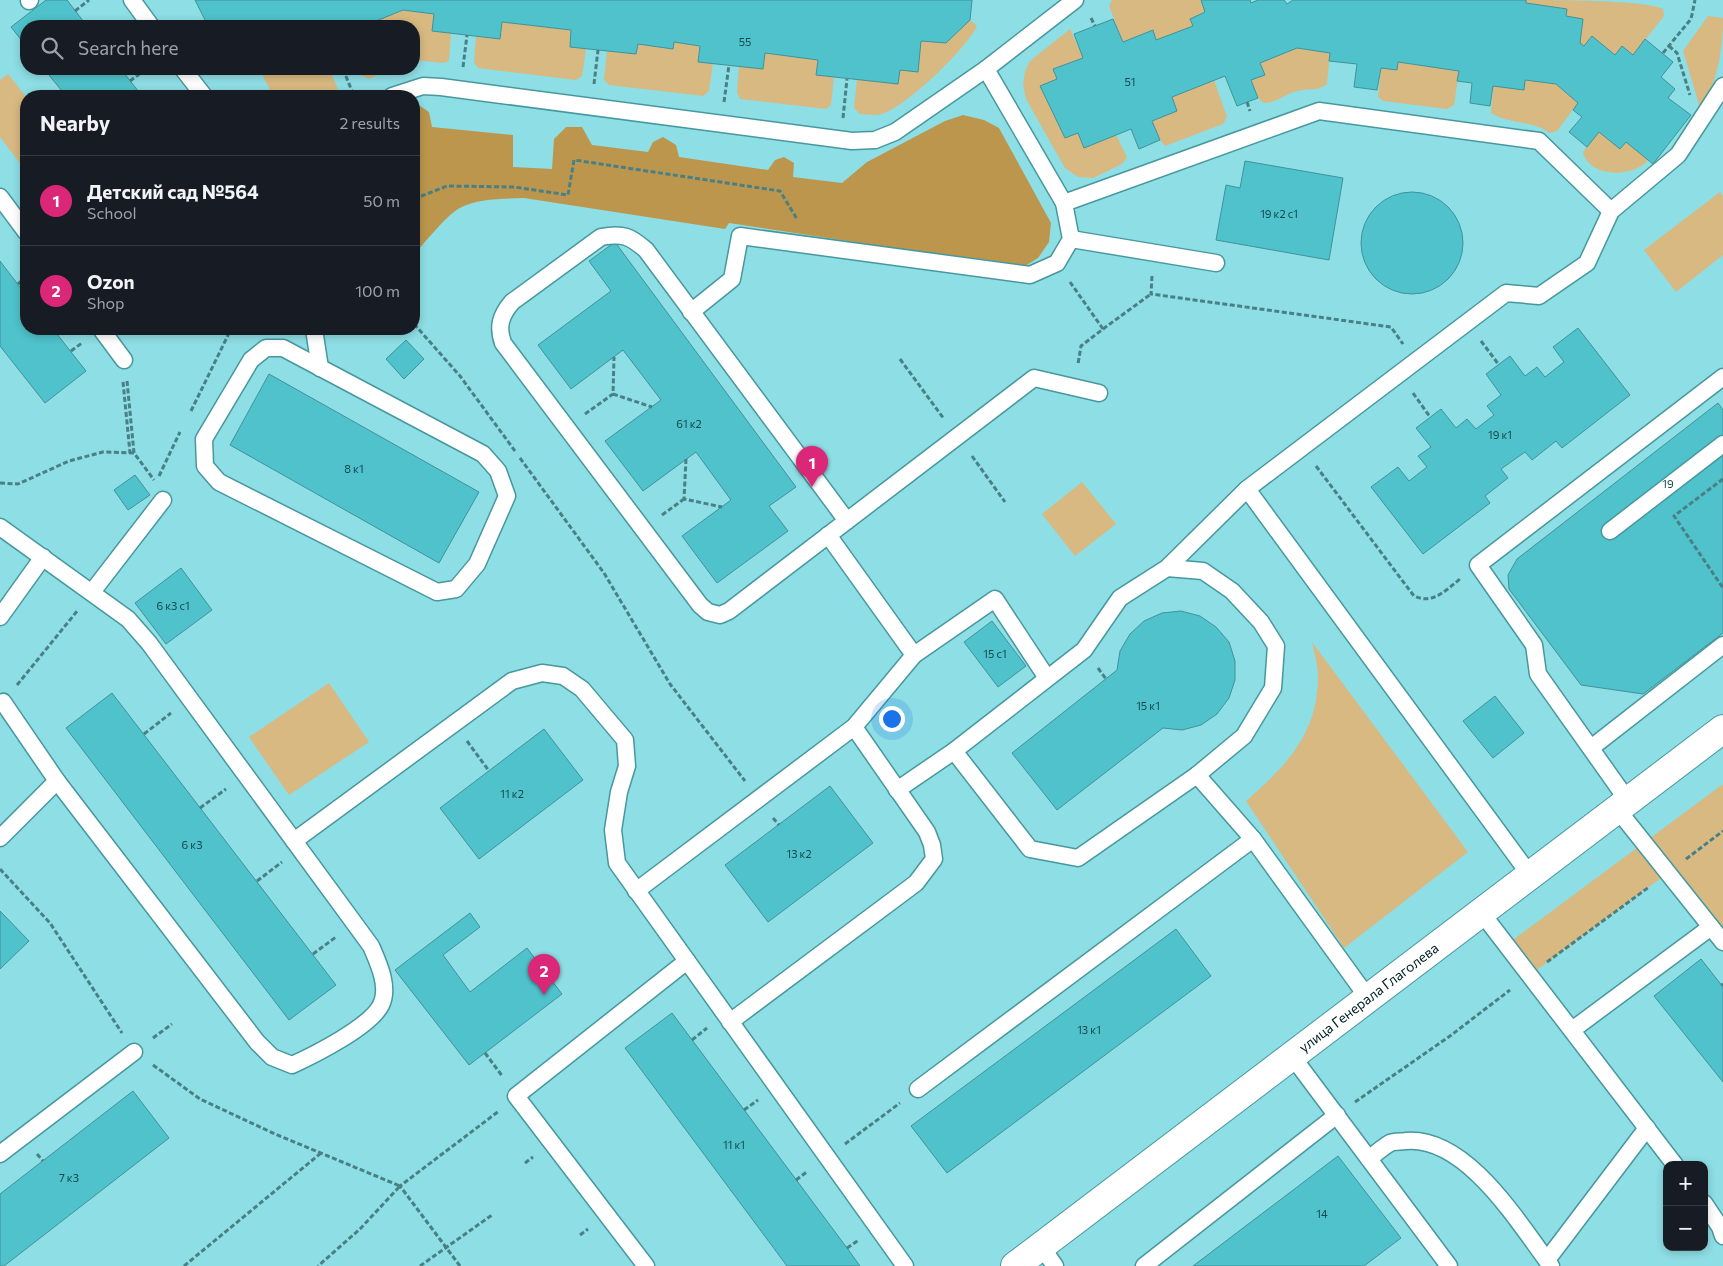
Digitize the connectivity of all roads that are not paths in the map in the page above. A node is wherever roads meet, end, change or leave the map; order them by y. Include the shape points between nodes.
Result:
1 (132, 0) edge
2 (1074, 0) edge
3 (147, 20) edge
4 (986, 69) junction
5 (188, 75) edge
6 (199, 90) edge
7 (411, 90) edge
8 (1720, 99) edge
9 (0, 197) edge
10 (1064, 203) junction
11 (1611, 211) junction
12 (20, 224) edge
13 (1071, 239) junction
14 (1216, 263) dead end
15 (691, 312) junction
16 (105, 335) edge
17 (315, 335) edge
18 (122, 358) road end
19 (320, 368) junction
20 (1723, 377) edge
21 (1099, 394) dead end
22 (1723, 444) edge
23 (1247, 490) junction
24 (163, 500) dead end
25 (847, 521) junction
26 (0, 527) edge
27 (1610, 531) dead end
28 (828, 535) junction
29 (43, 557) junction
30 (1167, 568) junction
31 (92, 592) junction
32 (0, 617) edge
33 (1723, 645) edge
34 (914, 655) junction
35 (1047, 678) junction
36 (2, 703) edge
37 (854, 727) junction
38 (1723, 729) edge
39 (1591, 748) junction
40 (954, 750) junction
41 (1197, 775) junction
42 (57, 780) junction
43 (897, 790) junction
44 (1622, 805) junction
45 (0, 838) edge
46 (1253, 839) junction
47 (297, 845) junction
48 (1530, 875) junction
49 (636, 891) junction
50 (1481, 912) junction
51 (1711, 926) junction
52 (1723, 942) edge
53 (687, 962) junction
54 (1368, 998) junction
55 (730, 1022) junction
56 (1572, 1030) junction
57 (134, 1052) road end
58 (1292, 1056) junction
59 (918, 1089) road end
60 (1336, 1115) junction
61 (1647, 1128) junction
62 (0, 1154) edge
63 (1369, 1159) junction
64 (1672, 1161) edge
65 (1706, 1206) edge
66 (1723, 1236) edge
67 (1048, 1256) edge
68 (1549, 1263) edge
69 (646, 1266) edge
70 (905, 1266) edge
71 (1015, 1266) edge
72 (1144, 1266) edge
73 (1449, 1266) edge

1 - 3 lane
2 - 4 lane
4 - 7 lane via 895,132 875,140 840,140 461,90 423,86
4 - 10 lane
5 - 6 lane
8 - 11 lane via 1678,154
9 - 12 lane
10 - 11 lane via 1320,111 1539,141
10 - 13 lane
11 - 23 lane via 1587,263 1539,296 1506,293
13 - 14 lane
13 - 15 lane via 1057,263 1030,276 740,236 732,279
15 - 25 lane
15 - 28 lane via 646,250 634,239 617,234 601,237 512,302 498,329 502,343 708,612 720,616 729,612
16 - 18 lane
17 - 19 lane
19 - 19 lane via 483,454 498,471 507,496 477,564 456,589 437,592 220,482 205,466 204,439 251,360 266,348 283,348
20 - 39 lane via 1478,565 1534,645 1538,674
21 - 25 lane via 1034,378
22 - 27 lane
23 - 30 lane
23 - 48 lane
24 - 31 lane
25 - 28 lane
26 - 29 lane
28 - 34 lane
29 - 31 lane
29 - 32 lane
30 - 35 lane via 1120,598 1084,650
30 - 41 lane via 1203,571 1232,591 1261,622 1276,646 1273,688 1249,728 1244,736
31 - 47 lane via 128,620 149,643
33 - 39 lane
34 - 35 lane via 995,599
34 - 37 lane
35 - 40 lane
36 - 42 lane
37 - 43 lane
37 - 49 lane
38 - 44 street, улица Генерала Глаголева
39 - 44 lane
40 - 41 lane via 1030,849 1078,858
40 - 43 lane
41 - 46 lane
42 - 45 lane
42 - 47 lane via 257,1042 272,1057 292,1065 369,1021 382,1004 384,976 370,946
43 - 55 lane via 927,832 932,845 934,859 926,872 916,883
44 - 48 street, улица Генерала Глаголева
44 - 51 lane
46 - 54 lane
46 - 59 lane
47 - 49 lane via 512,681 542,673 563,676 582,689 625,740 627,766 613,830 617,863
48 - 50 street, улица Генерала Глаголева
49 - 53 lane
50 - 54 street, улица Генерала Глаголева
50 - 56 lane
51 - 52 lane
51 - 56 lane
53 - 55 lane
53 - 69 lane via 516,1096
54 - 58 street, улица Генерала Глаголева
55 - 70 lane
56 - 61 lane
57 - 62 lane
58 - 60 lane
58 - 67 street, улица Генерала Глаголева
60 - 63 lane
60 - 72 lane
61 - 64 lane
61 - 68 lane
63 - 68 lane via 1391,1143 1416,1140 1441,1147 1466,1164 1494,1192
63 - 73 lane
65 - 66 lane
67 - 71 street, улица Генерала Глаголева

